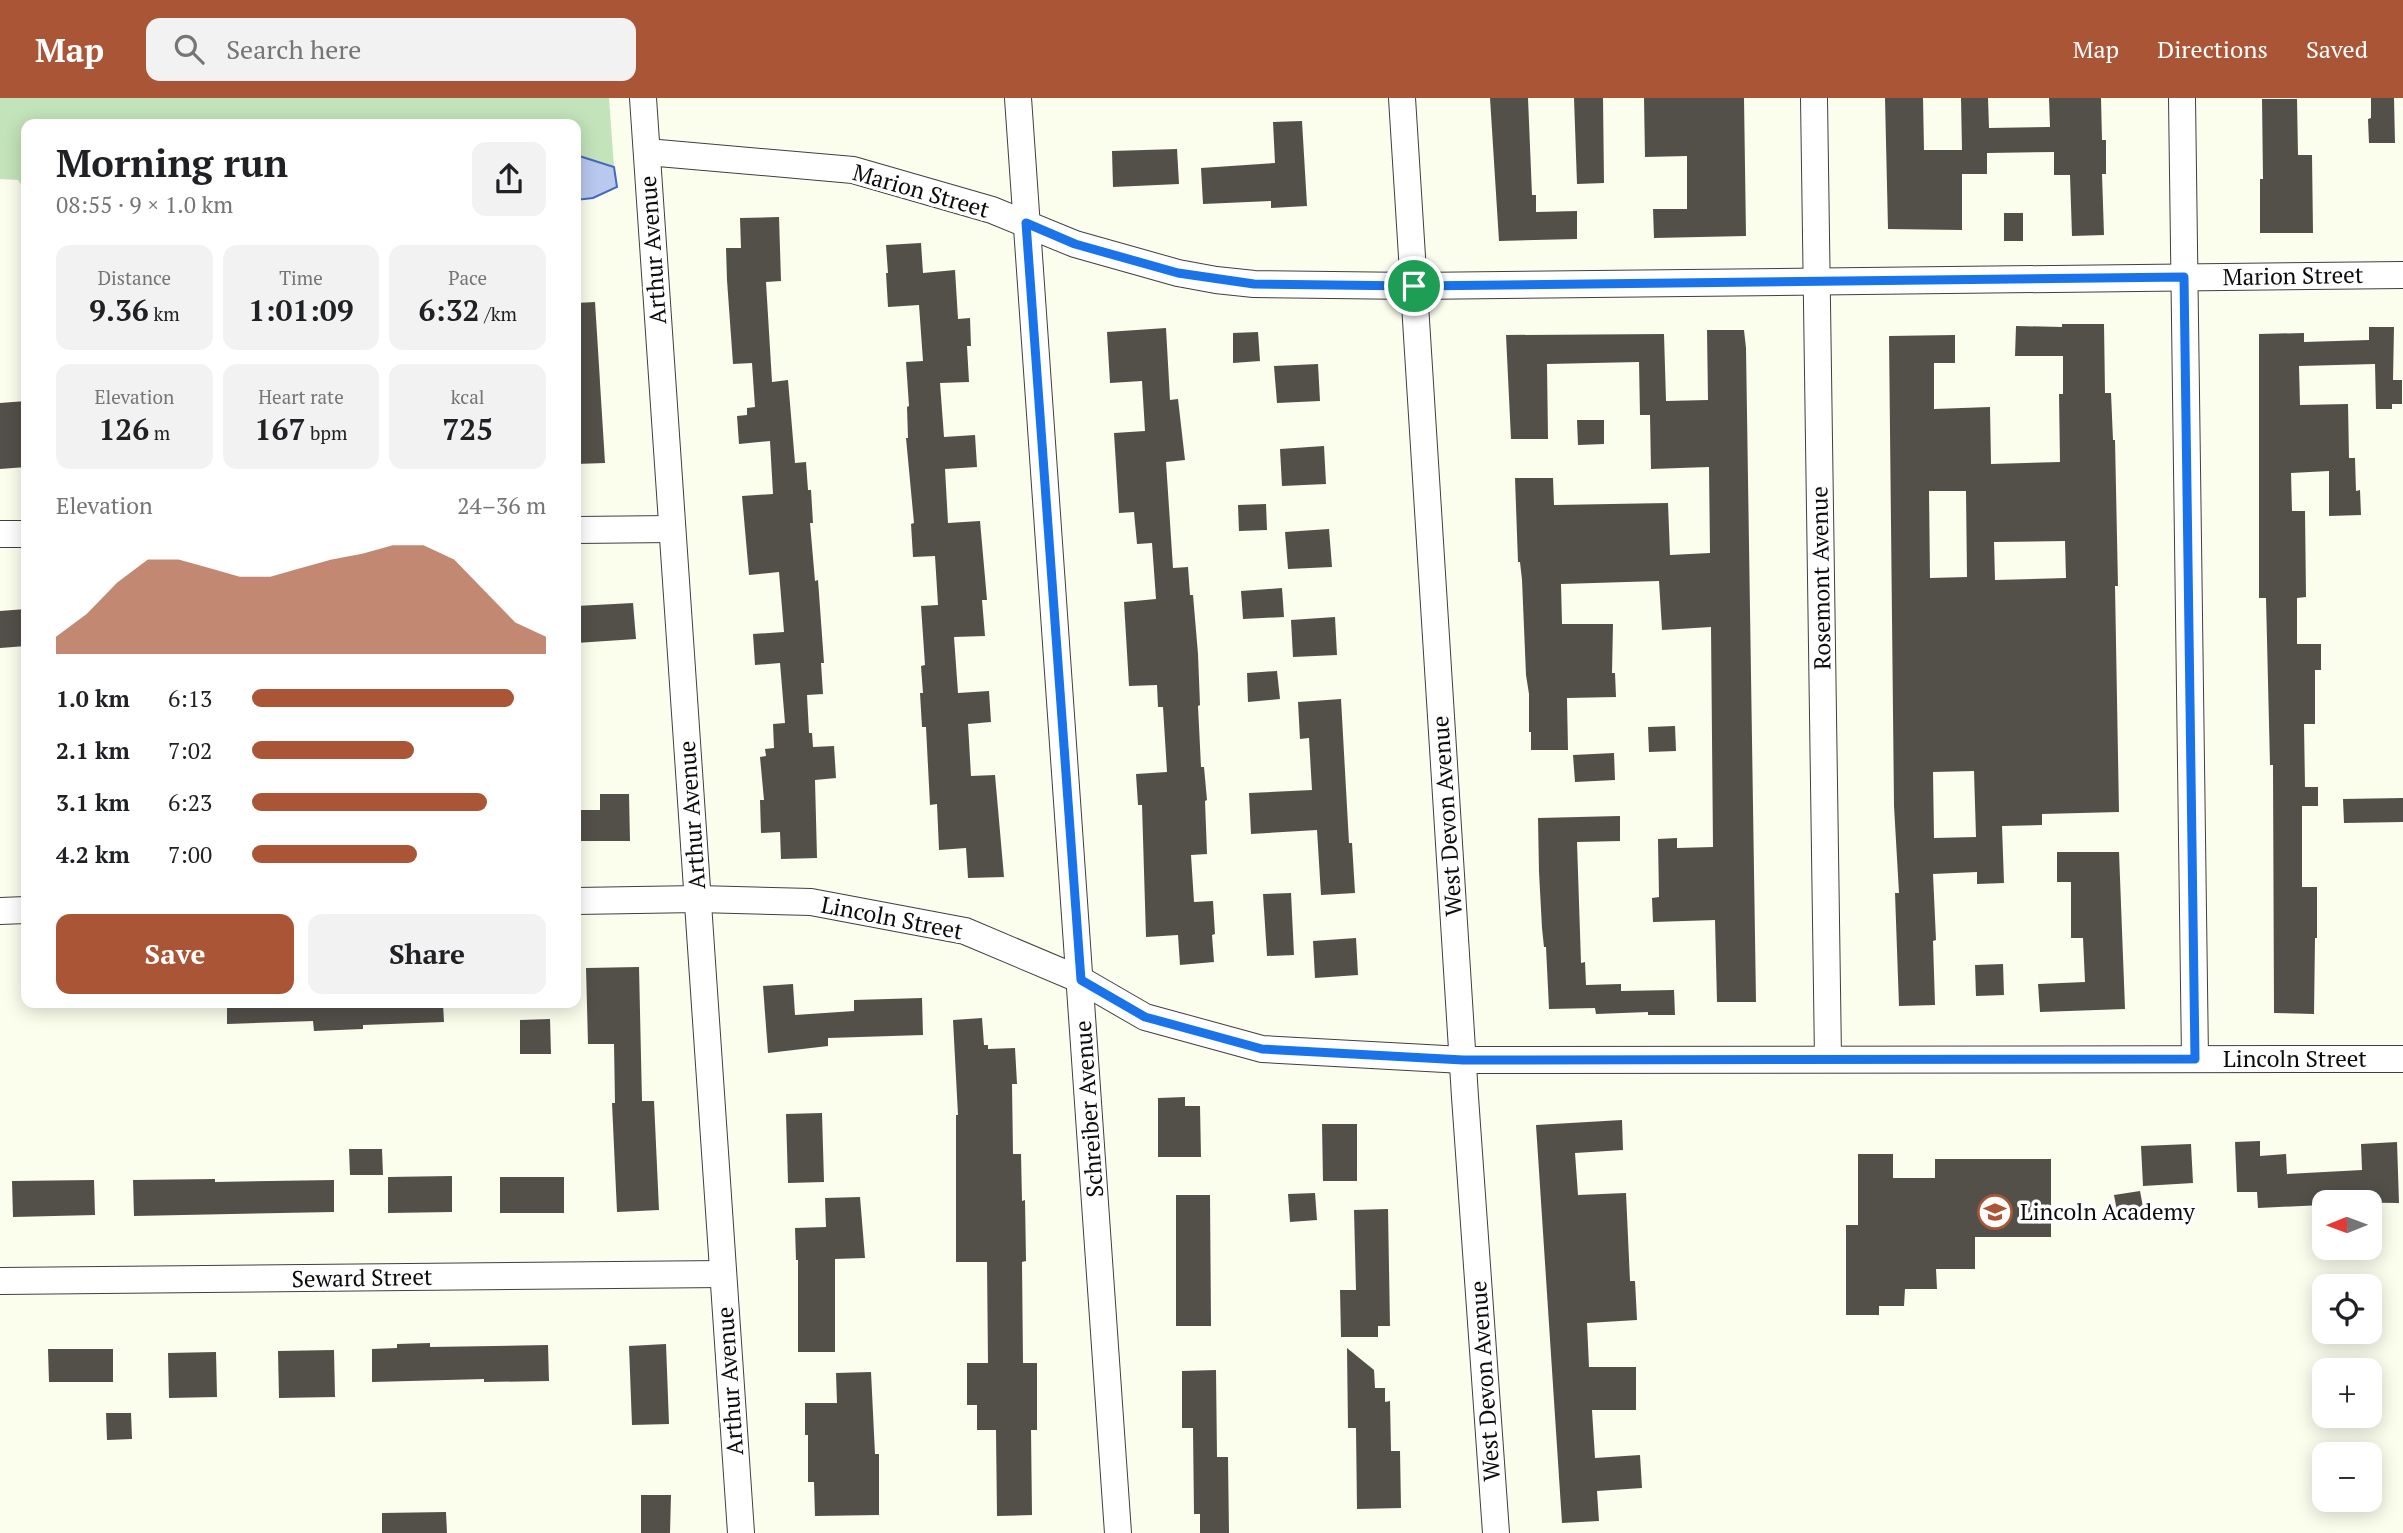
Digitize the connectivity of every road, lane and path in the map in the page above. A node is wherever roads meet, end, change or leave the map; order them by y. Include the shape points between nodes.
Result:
1 (643, 98) edge
2 (1018, 98) edge
3 (1402, 98) edge
4 (1814, 98) edge
5 (2182, 98) edge
6 (647, 152) junction
7 (1026, 223) junction
8 (2403, 275) edge
9 (2184, 277) junction
10 (1816, 282) junction
11 (1414, 286) junction
12 (672, 529) junction
13 (581, 530) edge
14 (0, 534) edge
15 (21, 534) edge
16 (698, 899) junction
17 (581, 901) edge
18 (21, 910) edge
19 (0, 911) edge
20 (1081, 980) junction
21 (1828, 1058) junction
22 (2195, 1059) junction
23 (2403, 1059) edge
24 (1463, 1060) junction
25 (723, 1274) junction
26 (0, 1281) edge
27 (741, 1533) edge
28 (1118, 1533) edge
29 (1496, 1533) edge

1 - 6 street, Arthur Avenue
2 - 7 street, Schreiber Avenue
3 - 11 street, West Devon Avenue
4 - 10 street, Rosemont Avenue
5 - 9 street
6 - 7 street, Marion Street via 853,170
6 - 12 street, Arthur Avenue
7 - 11 street, Marion Street via 1075,244 1216,280
7 - 20 street, Schreiber Avenue
8 - 9 street, Marion Street
9 - 10 street, Marion Street
9 - 22 street
10 - 11 street, Marion Street
10 - 21 street, Rosemont Avenue
11 - 24 street, West Devon Avenue
12 - 13 street
12 - 16 street, Arthur Avenue
14 - 15 street
16 - 17 street, Lincoln Street
16 - 20 street, Lincoln Street via 811,902 965,931
16 - 25 street, Arthur Avenue
18 - 19 street
20 - 24 street, Lincoln Street via 1145,1017 1262,1049
20 - 28 street, Schreiber Avenue
21 - 22 street, Lincoln Street
21 - 24 street, Lincoln Street
22 - 23 street, Lincoln Street
24 - 29 street, West Devon Avenue
25 - 26 street, Seward Street
25 - 27 street, Arthur Avenue

